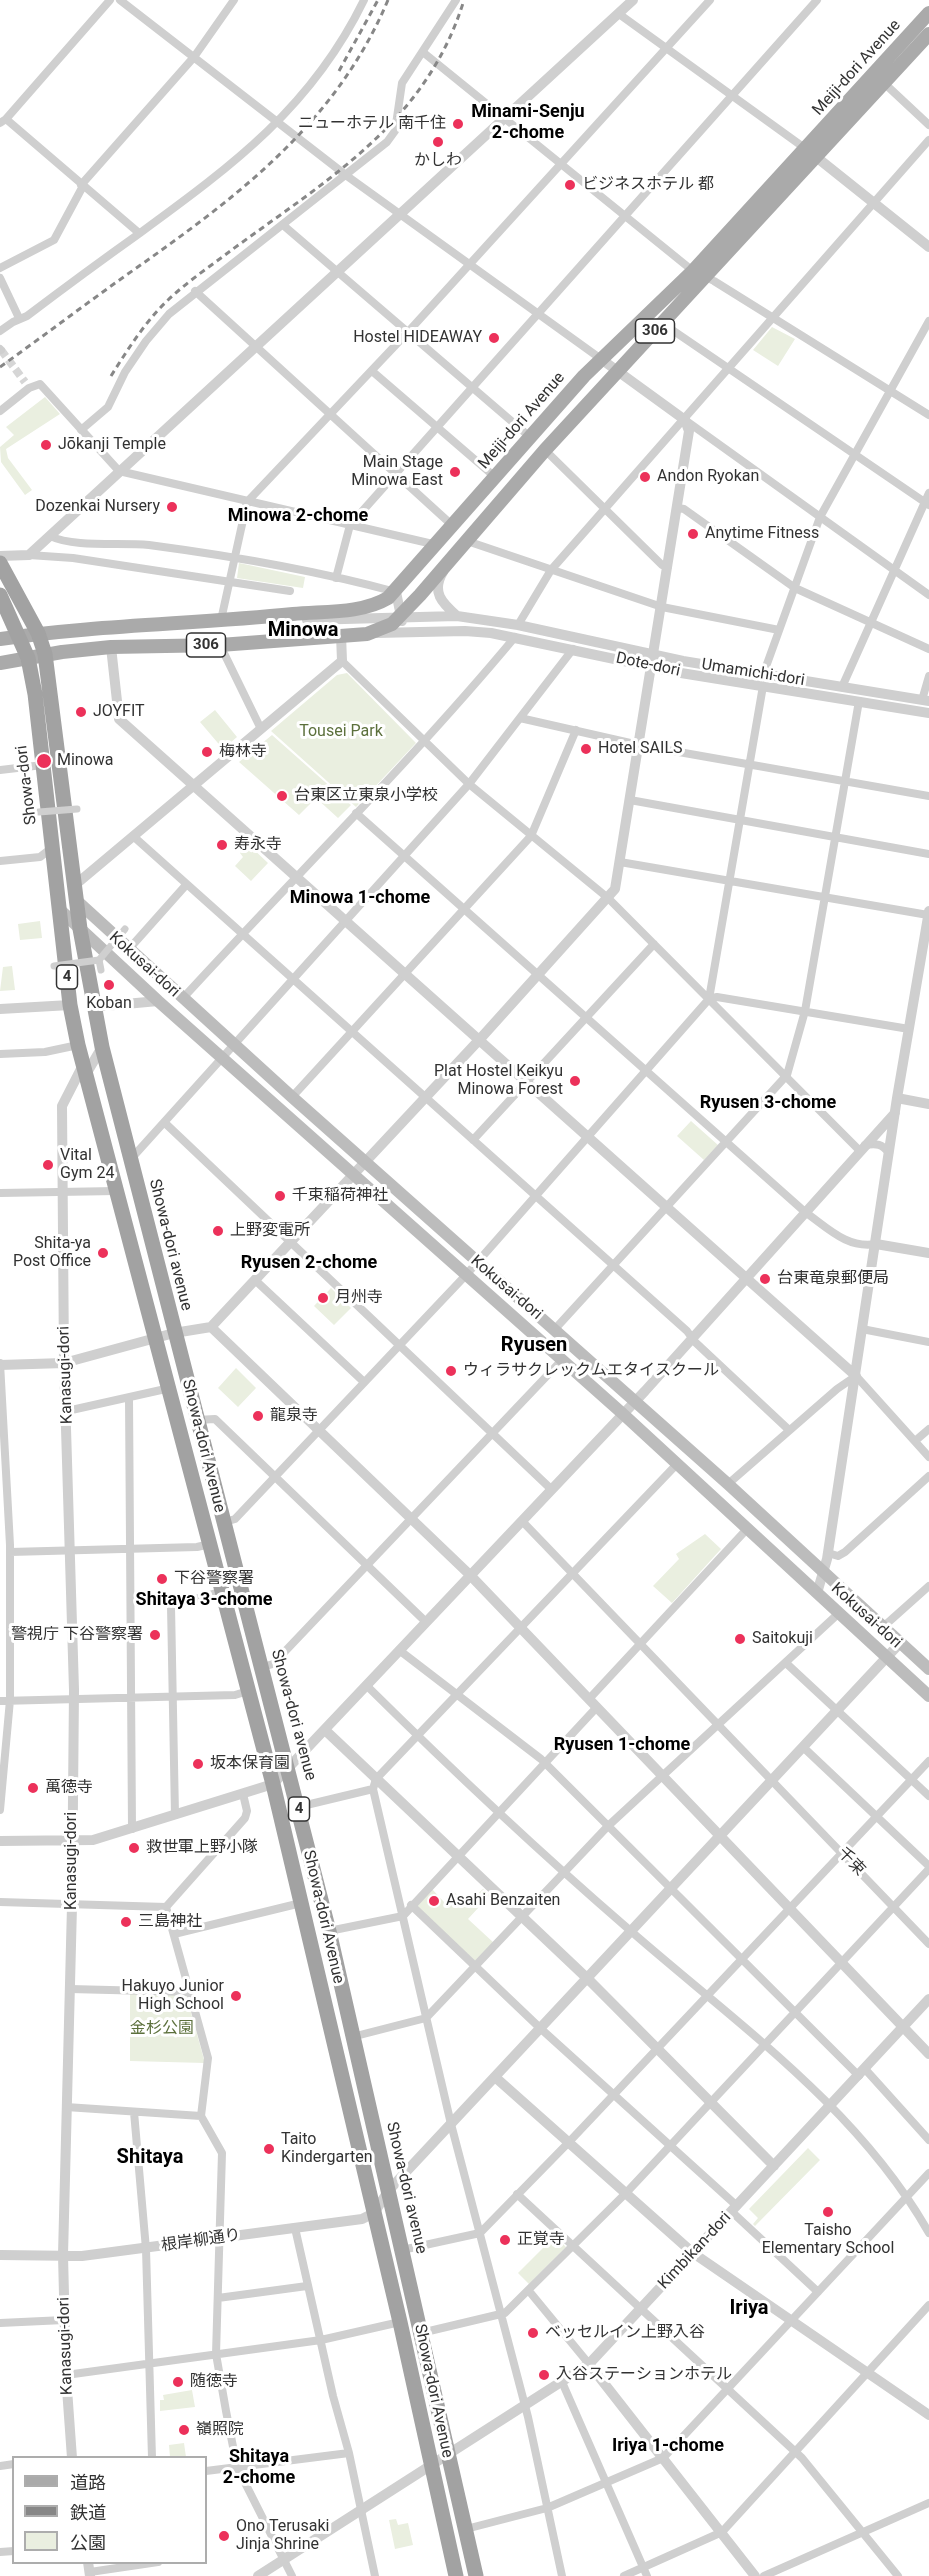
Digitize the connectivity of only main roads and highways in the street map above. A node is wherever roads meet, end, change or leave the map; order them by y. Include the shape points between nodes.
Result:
1 (929, 13) edge
2 (929, 34) edge
3 (812, 153) junction
4 (0, 563) edge
5 (0, 595) edge
6 (38, 633) junction
7 (20, 636) junction
8 (0, 639) edge
9 (45, 654) junction
10 (28, 658) junction
11 (0, 663) edge
12 (76, 893) junction
13 (59, 909) junction
14 (80, 929) junction
15 (929, 1669) edge
16 (929, 1696) edge
17 (456, 2576) edge
18 (477, 2576) edge

1 - 3 main road, Meiji-dori Avenue / 306
2 - 3 main road, Meiji-dori Avenue / 306
3 - 6 main road, Meiji-dori Avenue / 306 via 601,359 396,592 380,603 280,615
3 - 9 main road, Meiji-dori Avenue / 306 via 707,277 545,450 400,617 384,629 366,634 220,645 111,647
4 - 6 highway, 4
5 - 7 highway, 4
6 - 7 main road, 306
6 - 9 highway, 4
7 - 8 main road, 306
7 - 10 highway, 4
9 - 10 main road, 306
9 - 12 highway, 4
10 - 11 main road, 306
10 - 13 highway, Showa-dori / 4
12 - 14 highway, Showa-dori avenue / 4
12 - 15 main road, Kokusai-dori via 129,950 728,1484
13 - 14 main road, Kokusai-dori
13 - 17 highway, Showa-dori Avenue / 4 via 78,1045 273,1784
14 - 16 main road, Kokusai-dori via 623,1414
14 - 18 highway, Showa-dori avenue / 4 via 93,1007 130,1160 329,1931

